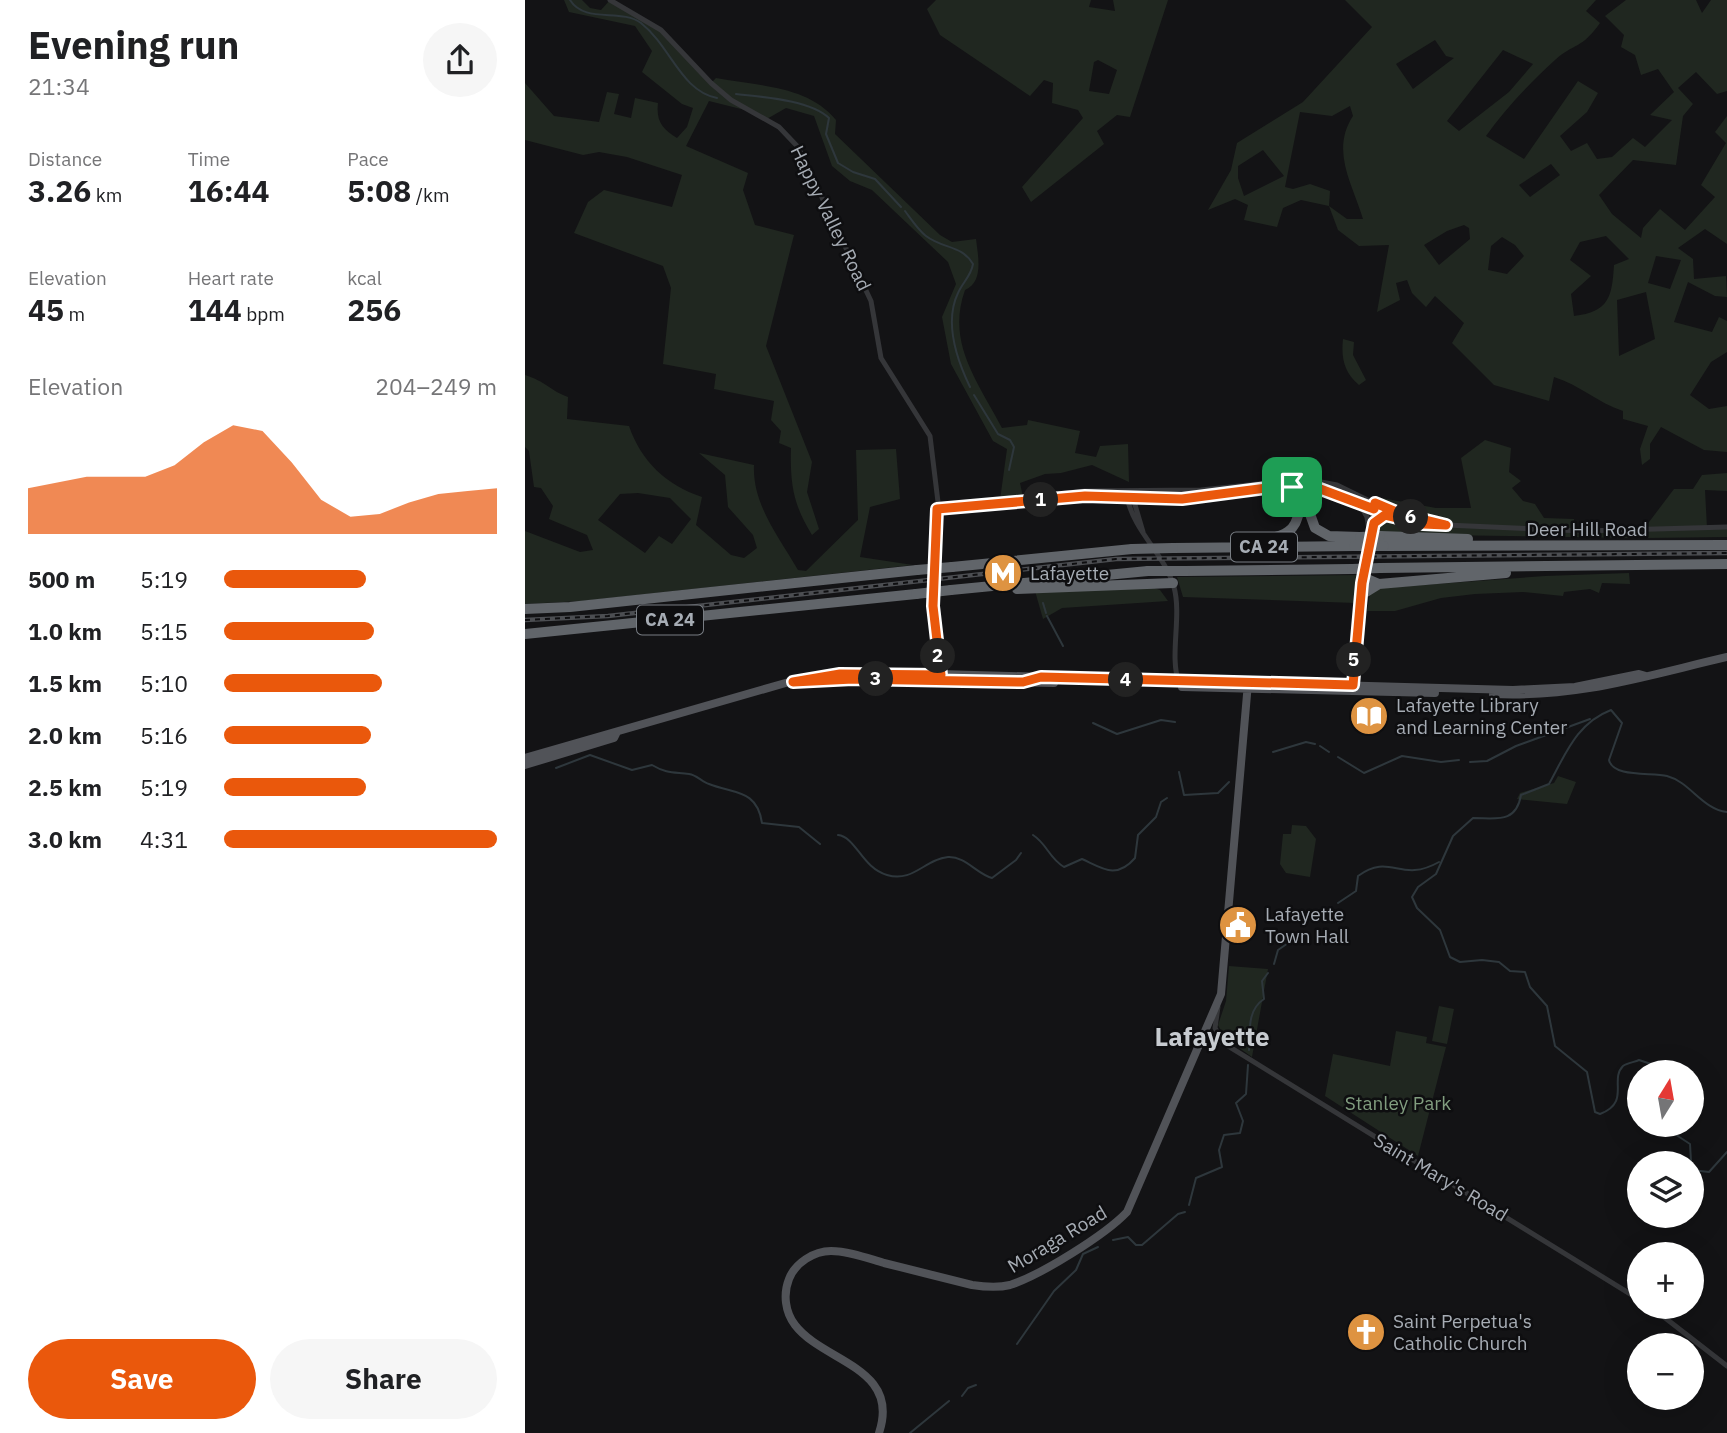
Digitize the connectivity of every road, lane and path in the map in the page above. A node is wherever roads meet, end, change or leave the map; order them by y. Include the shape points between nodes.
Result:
1 (610, 0) edge
2 (1314, 485) junction
3 (1130, 496) junction
4 (1149, 499) junction
5 (1356, 501) junction
6 (1374, 506) junction
7 (939, 508) junction
8 (1385, 515) junction
9 (1139, 520) junction
10 (1446, 525) junction
11 (1727, 527) edge
12 (1144, 535) junction
13 (1370, 538) junction
14 (1727, 545) edge
15 (1173, 548) junction
16 (1727, 564) edge
17 (1536, 569) junction
18 (1365, 578) junction
19 (1173, 583) junction
20 (1380, 584) junction
21 (992, 586) junction
22 (1366, 592) junction
23 (525, 609) edge
24 (525, 634) edge
25 (1356, 642) junction
26 (1359, 652) junction
27 (1727, 657) edge
28 (1646, 676) junction
29 (942, 678) junction
30 (1023, 680) junction
31 (1179, 684) junction
32 (1353, 685) junction
33 (1248, 686) junction
34 (616, 734) junction
35 (525, 758) edge
36 (525, 765) edge
37 (1219, 1001) junction
38 (1207, 1033) junction
39 (1232, 1049) junction
40 (1627, 1292) edge
41 (1666, 1319) edge
42 (1727, 1366) edge
43 (879, 1433) edge

1 - 7 street, Happy Valley Road via 661,30 731,100 794,140 871,301 881,358 930,436
2 - 3 street, Deer Hill Road via 1286,480
2 - 4 street, Deer Hill Road
2 - 5 street, Deer Hill Road
2 - 6 street, Deer Hill Road via 1336,485
2 - 13 highway via 1310,514 1315,528 1327,535
2 - 15 highway via 1298,521 1282,536
3 - 4 street, Deer Hill Road
3 - 7 street, Deer Hill Road
3 - 7 street, Deer Hill Road via 1086,491
3 - 9 street
3 - 12 street via 1132,518
4 - 9 street via 1138,508
5 - 6 street, Deer Hill Road
5 - 13 street via 1367,517
6 - 8 street, Deer Hill Road
6 - 10 street, Deer Hill Road
6 - 13 street
7 - 29 street, Happy Valley Road via 933,606
8 - 10 street, Deer Hill Road
8 - 13 street via 1377,519
9 - 12 street
10 - 11 street, Deer Hill Road via 1584,531
12 - 19 street
13 - 14 highway, CA 24
13 - 15 highway, CA 24
13 - 18 street
15 - 23 highway, CA 24, bridge
16 - 17 highway, CA 24
17 - 20 highway
17 - 21 highway, CA 24, bridge via 1148,571
18 - 20 highway
18 - 22 street
18 - 25 street
19 - 21 highway via 1054,589
19 - 31 street
20 - 22 highway
21 - 24 highway, CA 24, bridge
22 - 26 street
25 - 26 street
25 - 32 street
26 - 32 street
27 - 28 main road
28 - 32 main road via 1543,689
28 - 33 main road via 1639,681 1544,695
29 - 30 main road
29 - 30 main road
29 - 34 main road via 840,674 793,682
30 - 31 main road
30 - 31 main road
31 - 33 main road
32 - 33 main road
33 - 37 main road, Moraga Road
34 - 35 main road
34 - 36 main road
37 - 38 main road, Moraga Road
37 - 39 street via 1215,1030
38 - 39 street, Saint Mary's Road
38 - 43 main road, Moraga Road via 1127,1212 1034,1274 988,1288 832,1251 811,1256 793,1271 786,1298 793,1322 801,1333 856,1367 872,1383 882,1404
39 - 40 street, Saint Mary's Road
41 - 42 street

